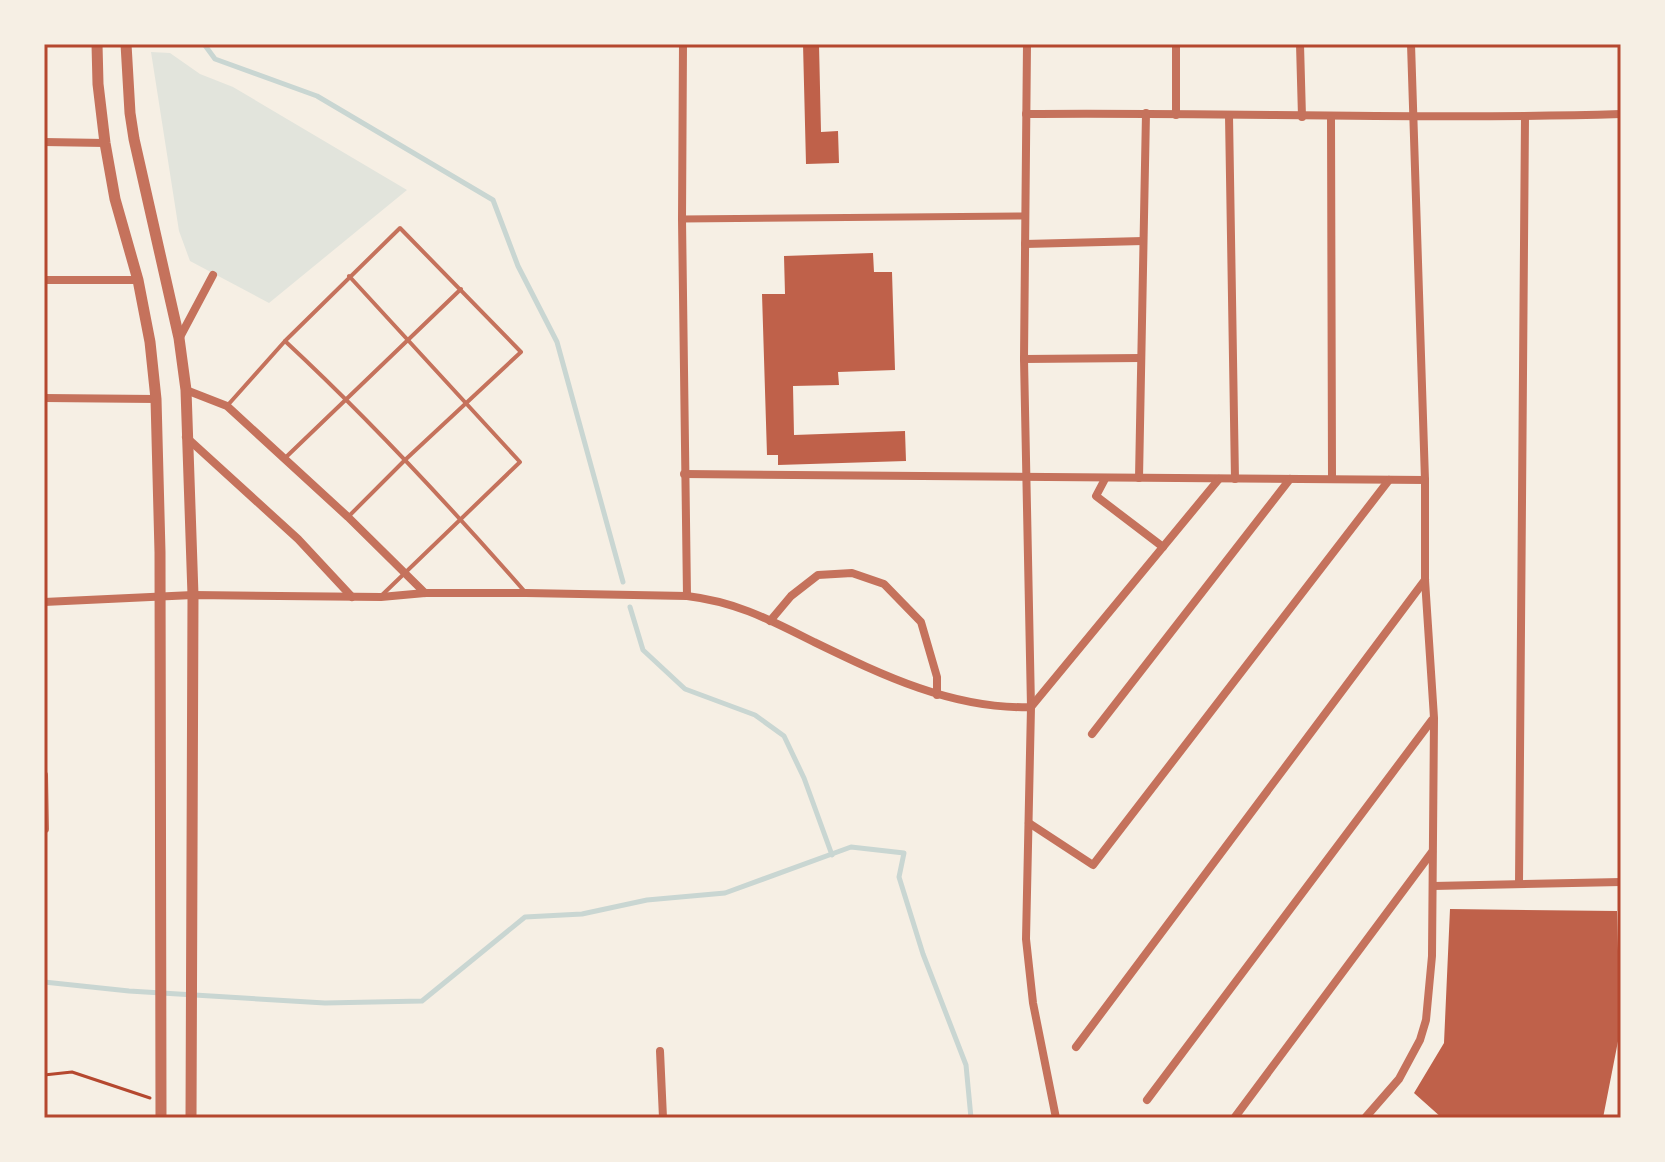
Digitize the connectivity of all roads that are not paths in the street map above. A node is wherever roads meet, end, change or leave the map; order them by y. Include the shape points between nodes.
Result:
1 (97, 44) edge
2 (126, 44) edge
3 (683, 44) edge
4 (1027, 44) edge
5 (1176, 44) edge
6 (1300, 44) edge
7 (1411, 44) edge
8 (1146, 113) junction
9 (1026, 114) junction
10 (1621, 114) edge
11 (1176, 115) junction
12 (1229, 116) junction
13 (1412, 116) junction
14 (1302, 117) junction
15 (1331, 117) junction
16 (1525, 117) junction
17 (44, 142) edge
18 (105, 143) junction
19 (1024, 216) junction
20 (682, 219) junction
21 (1143, 241) junction
22 (1025, 244) junction
23 (213, 275) dead end
24 (349, 276) junction
25 (44, 280) edge
26 (138, 280) junction
27 (461, 289) junction
28 (179, 338) junction
29 (409, 339) junction
30 (285, 341) junction
31 (1141, 358) junction
32 (1024, 359) junction
33 (186, 390) junction
34 (345, 397) junction
35 (44, 398) edge
36 (156, 399) junction
37 (466, 403) junction
38 (227, 406) junction
39 (186, 437) junction
40 (283, 459) junction
41 (405, 460) junction
42 (684, 474) junction
43 (1026, 478) junction
44 (1139, 478) junction
45 (1105, 479) junction
46 (1219, 479) junction
47 (1235, 479) junction
48 (1290, 479) junction
49 (1332, 479) junction
50 (1389, 480) junction
51 (1425, 480) junction
52 (348, 517) junction
53 (462, 520) junction
54 (1163, 547) junction
55 (404, 574) junction
56 (1425, 580) junction
57 (425, 593) junction
58 (526, 593) junction
59 (193, 595) junction
60 (687, 596) junction
61 (160, 597) junction
62 (352, 597) junction
63 (381, 597) junction
64 (44, 602) edge
65 (770, 621) junction
66 (937, 695) junction
67 (1031, 707) junction
68 (1434, 718) junction
69 (1092, 734) dead end
70 (44, 775) edge
71 (1029, 823) junction
72 (45, 829) edge
73 (1433, 851) junction
74 (1621, 882) edge
75 (1519, 884) junction
76 (1433, 886) junction
77 (1076, 1047) dead end
78 (660, 1051) dead end
79 (1147, 1100) dead end
80 (1235, 1117) edge
81 (161, 1118) edge
82 (191, 1118) edge
83 (663, 1118) edge
84 (1056, 1118) edge
85 (1365, 1118) edge

1 - 18 street
2 - 28 street via 134,139
3 - 20 street
4 - 9 street
5 - 11 street
6 - 14 street
7 - 13 street
8 - 9 street
8 - 11 street
8 - 21 street
9 - 19 street
10 - 16 street
11 - 12 street
12 - 14 street
12 - 47 street
13 - 15 street
13 - 16 street
13 - 51 street
14 - 15 street
15 - 49 street
16 - 75 street
17 - 18 street
18 - 26 street
19 - 20 street
19 - 22 street
20 - 42 street
21 - 22 street
21 - 31 street
22 - 32 street
23 - 28 street
24 - 27 lane via 400,228
24 - 29 lane
24 - 30 lane
25 - 26 street
26 - 36 street
27 - 29 lane
27 - 37 lane via 521,352
28 - 33 street
29 - 34 lane
29 - 37 lane
30 - 34 lane
30 - 38 lane
31 - 32 street
31 - 44 street
32 - 43 street
33 - 38 street
33 - 39 street
34 - 40 lane
34 - 41 lane
35 - 36 street
36 - 61 street
37 - 41 lane
37 - 53 lane via 520,462
38 - 40 street
39 - 59 street
39 - 62 street via 298,539
40 - 52 street
41 - 52 lane
41 - 53 lane
42 - 43 street
42 - 60 street
43 - 45 street
43 - 67 street
44 - 45 street
44 - 46 street
45 - 54 street via 1096,496
46 - 47 street
46 - 54 street
47 - 48 street
48 - 49 street
48 - 69 street
49 - 50 street
50 - 51 street
50 - 71 street via 1093,865
51 - 56 street
52 - 55 street
53 - 55 lane
53 - 58 lane
54 - 67 street
55 - 57 street
55 - 63 lane
56 - 68 street
56 - 77 street
57 - 58 street
57 - 63 street
58 - 60 street
59 - 61 street
59 - 62 street
59 - 82 street
60 - 65 street via 750,610
61 - 64 street
61 - 81 street
62 - 63 street
65 - 66 street
65 - 66 street via 818,575 852,573 884,584 921,622
66 - 67 street via 1003,708
67 - 71 street
68 - 73 street
68 - 79 street
70 - 72 street
71 - 84 street via 1026,939
73 - 76 street
73 - 80 street
74 - 75 street
75 - 76 street
76 - 85 street via 1426,1020 1411,1061
78 - 83 street

